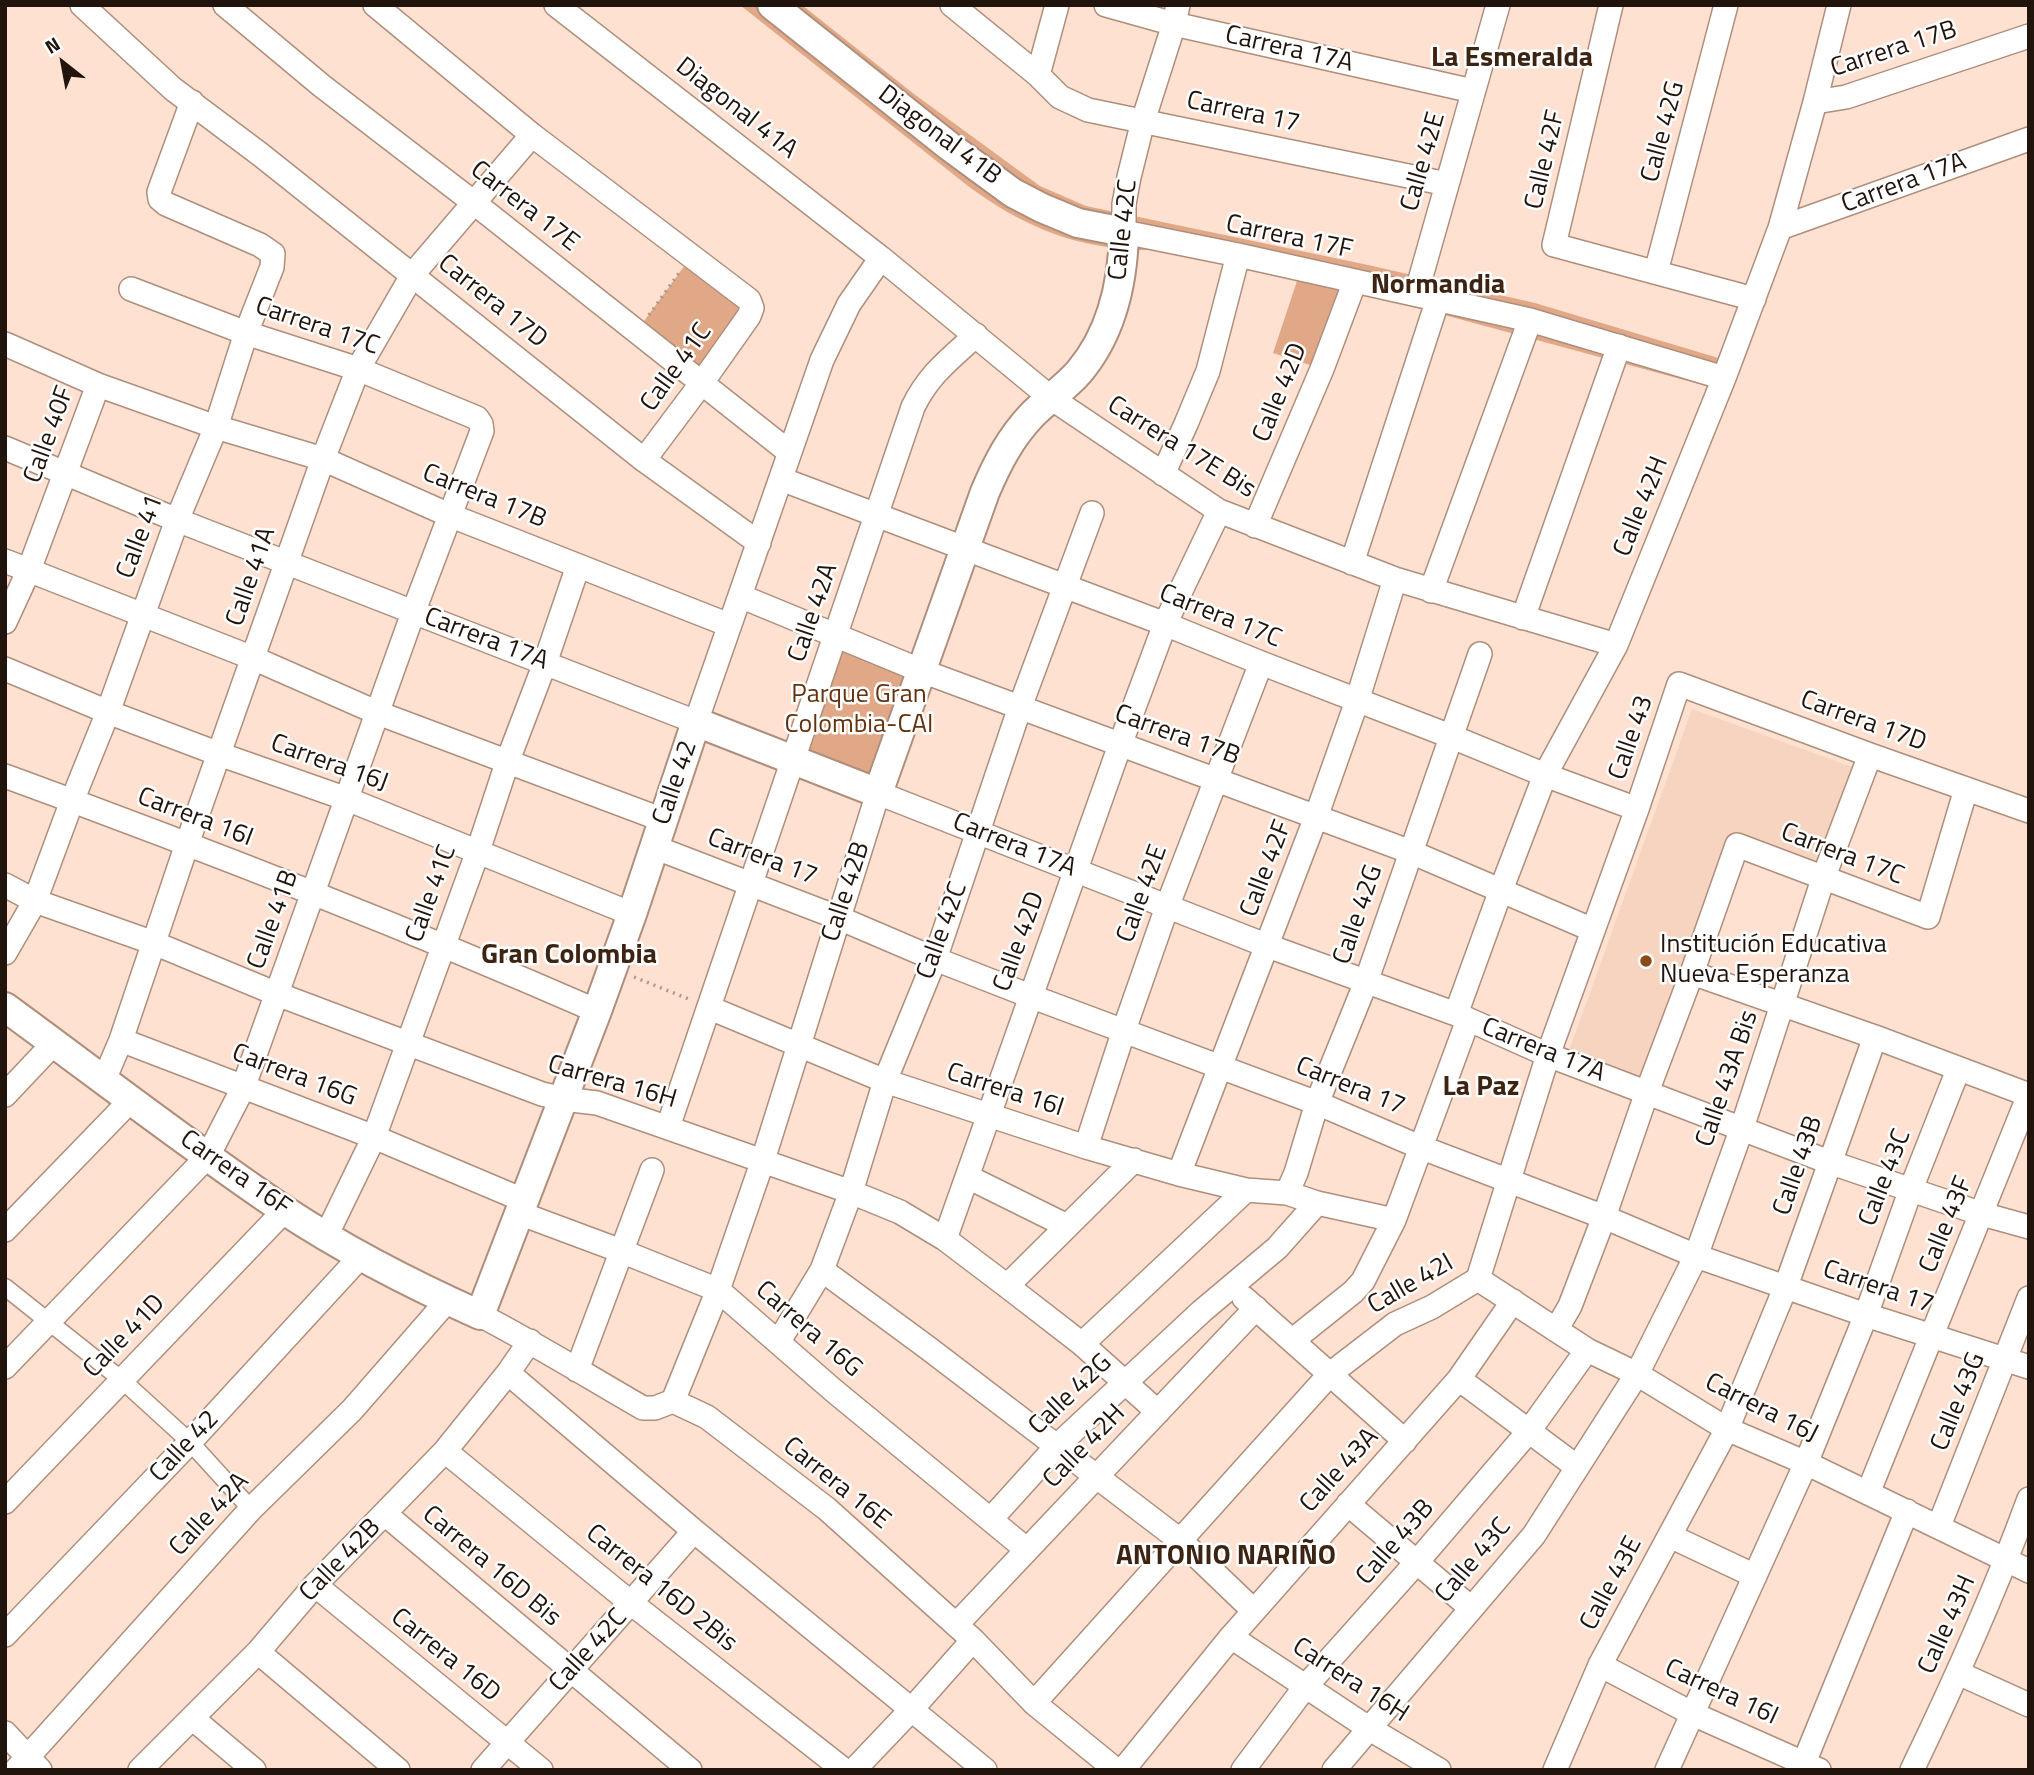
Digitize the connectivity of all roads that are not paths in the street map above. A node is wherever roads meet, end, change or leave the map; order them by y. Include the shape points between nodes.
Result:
1 (82, 5) edge
2 (225, 5) edge
3 (375, 5) edge
4 (556, 5) edge
5 (772, 5) edge
6 (951, 5) edge
7 (1057, 5) edge
8 (1106, 5) edge
9 (1498, 5) edge
10 (1611, 5) edge
11 (1726, 5) edge
12 (1839, 5) edge
13 (1176, 15) edge
14 (2029, 36) edge
15 (1038, 75) junction
16 (1473, 90) junction
17 (192, 102) junction
18 (1815, 102) junction
19 (1143, 121) junction
20 (532, 135) junction
21 (2029, 139) edge
22 (1447, 184) junction
23 (473, 202) junction
24 (1780, 228) junction
25 (1124, 232) junction
26 (1238, 255) junction
27 (881, 258) junction
28 (1657, 272) junction
29 (412, 274) junction
30 (1355, 281) junction
31 (131, 289) dead end
32 (1427, 296) junction
33 (1754, 299) junction
34 (1530, 320) junction
35 (246, 333) junction
36 (976, 335) junction
37 (5, 344) edge
38 (1619, 346) junction
39 (358, 369) junction
40 (1724, 378) junction
41 (701, 384) junction
42 (98, 385) junction
43 (1051, 398) junction
44 (481, 424) joint
45 (216, 426) junction
46 (5, 448) edge
47 (789, 452) junction
48 (323, 459) junction
49 (644, 460) junction
50 (66, 473) junction
51 (1163, 474) junction
52 (781, 479) junction
53 (1219, 511) junction
54 (1092, 513) dead end
55 (449, 515) junction
56 (876, 516) junction
57 (177, 520) junction
58 (1255, 526) junction
59 (759, 543) junction
60 (965, 550) junction
61 (5, 561) edge
62 (286, 563) junction
63 (1352, 563) junction
64 (578, 566) junction
65 (29, 570) junction
66 (1395, 579) junction
67 (1063, 586) junction
68 (1431, 591) junction
69 (740, 596) junction
70 (414, 612) junction
71 (142, 614) junction
72 (1523, 618) junction
73 (5, 622) edge
74 (1165, 624) junction
75 (729, 625) junction
76 (836, 636) junction
77 (1616, 645) junction
78 (1480, 654) dead end
79 (253, 658) junction
80 (545, 663) junction
81 (1261, 663) junction
82 (5, 669) edge
83 (922, 671) junction
84 (1679, 684) joint
85 (1357, 701) junction
86 (1020, 708) junction
87 (108, 712) junction
88 (378, 713) junction
89 (696, 722) junction
90 (1450, 736) junction
91 (1120, 745) junction
92 (219, 754) junction
93 (1870, 755) junction
94 (508, 760) junction
95 (794, 760) junction
96 (1545, 775) junction
97 (5, 776) edge
98 (1217, 780) junction
99 (1966, 789) junction
100 (878, 793) junction
101 (347, 799) junction
102 (72, 800) junction
103 (1637, 809) junction
104 (2029, 811) edge
105 (1316, 817) junction
106 (663, 820) junction
107 (979, 832) junction
108 (187, 844) junction
109 (654, 847) junction
110 (478, 851) junction
111 (1411, 852) junction
112 (1076, 871) junction
113 (1823, 878) junction
114 (751, 883) junction
115 (5, 885) edge
116 (1501, 890) junction
117 (313, 894) junction
118 (35, 901) junction
119 (1167, 907) junction
120 (632, 914) junction
121 (839, 918) junction
122 (1593, 930) junction
123 (153, 943) junction
124 (443, 944) junction
125 (1268, 946) junction
126 (5, 953) edge
127 (935, 959) junction
128 (1692, 973) junction
129 (1366, 982) junction
130 (277, 994) junction
131 (1030, 996) junction
132 (1782, 1004) junction
133 (5, 1007) edge
134 (710, 1008) junction
135 (597, 1011) junction
136 (1462, 1017) junction
137 (1124, 1030) junction
138 (1875, 1037) junction
139 (121, 1040) junction
140 (410, 1042) junction
141 (54, 1043) junction
142 (799, 1046) junction
143 (1548, 1055) junction
144 (1221, 1067) junction
145 (1958, 1070) junction
146 (104, 1080) junction
147 (885, 1081) junction
148 (243, 1088) junction
149 (1647, 1092) junction
150 (5, 1095) edge
151 (2029, 1095) edge
152 (563, 1099) junction
153 (131, 1100) junction
154 (1317, 1103) junction
155 (988, 1116) junction
156 (668, 1127) junction
157 (1742, 1128) junction
158 (374, 1137) junction
159 (1086, 1147) junction
160 (1420, 1147) junction
161 (208, 1156) junction
162 (763, 1160) junction
163 (1134, 1160) junction
164 (1829, 1162) junction
165 (652, 1170) dead end
166 (1179, 1174) junction
167 (968, 1177) junction
168 (1508, 1180) junction
169 (1911, 1189) junction
170 (1246, 1190) junction
171 (852, 1192) junction
172 (1287, 1193) junction
173 (1317, 1203) junction
174 (521, 1206) junction
175 (285, 1210) junction
176 (1982, 1214) junction
177 (1604, 1217) junction
178 (1394, 1220) junction
179 (1067, 1226) junction
180 (2029, 1227) edge
181 (5, 1230) edge
182 (326, 1236) junction
183 (945, 1240) junction
184 (621, 1251) junction
185 (361, 1256) junction
186 (1696, 1256) junction
187 (822, 1270) junction
188 (1478, 1279) junction
189 (1007, 1286) junction
190 (1786, 1286) junction
191 (5, 1287) edge
192 (1231, 1287) junction
193 (718, 1290) junction
194 (2029, 1298) edge
195 (447, 1301) junction
196 (1513, 1301) junction
197 (1256, 1308) junction
198 (480, 1315) junction
199 (1866, 1315) junction
200 (48, 1321) junction
201 (1556, 1329) junction
202 (1933, 1336) junction
203 (1293, 1340) junction
204 (530, 1341) junction
205 (779, 1341) junction
206 (1082, 1344) junction
207 (1587, 1350) junction
208 (2006, 1360) junction
209 (5, 1367) edge
210 (2029, 1367) edge
211 (577, 1370) junction
212 (508, 1373) junction
213 (1330, 1374) junction
214 (1637, 1374) junction
215 (1459, 1379) junction
216 (122, 1380) junction
217 (1124, 1381) junction
218 (673, 1401) junction
219 (1158, 1412) junction
220 (1727, 1429) junction
221 (1529, 1431) junction
222 (1405, 1441) junction
223 (190, 1442) junction
224 (1057, 1446) junction
225 (444, 1451) junction
226 (1806, 1463) junction
227 (1577, 1467) junction
228 (1096, 1475) junction
229 (1868, 1493) junction
230 (2029, 1499) edge
231 (5, 1502) edge
232 (1348, 1504) junction
233 (251, 1509) junction
234 (1907, 1511) junction
235 (385, 1514) junction
236 (991, 1519) junction
237 (1939, 1526) junction
238 (694, 1531) junction
239 (1670, 1536) junction
240 (1181, 1541) junction
241 (1026, 1549) junction
242 (2006, 1560) junction
243 (1417, 1562) junction
244 (2029, 1571) edge
245 (1755, 1576) junction
246 (315, 1586) junction
247 (632, 1603) junction
248 (1471, 1608) junction
249 (1254, 1611) junction
250 (965, 1632) junction
251 (5, 1635) edge
252 (1231, 1637) junction
253 (258, 1652) junction
254 (1600, 1665) junction
255 (571, 1671) junction
256 (1958, 1674) junction
257 (1306, 1687) junction
258 (1034, 1703) junction
259 (2029, 1705) edge
260 (911, 1710) junction
261 (1693, 1714) junction
262 (192, 1718) junction
263 (1370, 1729) junction
264 (5, 1733) edge
265 (507, 1743) junction
266 (28, 1766) edge
267 (1808, 1768) edge
268 (140, 1770) edge
269 (254, 1770) edge
270 (398, 1770) edge
271 (483, 1770) edge
272 (541, 1770) edge
273 (690, 1770) edge
274 (844, 1770) edge
275 (854, 1770) edge
276 (985, 1770) edge
277 (1116, 1770) edge
278 (1123, 1770) edge
279 (1243, 1770) edge
280 (1334, 1770) edge
281 (1439, 1770) edge
282 (1555, 1770) edge
283 (1667, 1770) edge
284 (1912, 1770) edge

1 - 17 street, Carrera 17D
2 - 23 street, Carrera 17E
3 - 20 street
4 - 27 street, Diagonal 41A
5 - 25 street, Diagonal 41B via 1013,193 1078,223
6 - 15 street
7 - 15 street
8 - 13 street, Carrera 17A
9 - 16 street, Calle 42E
10 - 28 street, Calle 42F via 1554,245
11 - 28 street, Calle 42G
12 - 18 street, Calle 42H
13 - 16 street, Carrera 17A
13 - 19 street, Calle 42C
14 - 18 street, Carrera 17B via 1846,97
15 - 19 street, Carrera 17 via 1060,97 1088,110
16 - 22 street, Calle 42E
17 - 29 street, Carrera 17D
17 - 35 street, Calle 41 via 160,199 272,254
18 - 24 street, Calle 42H
19 - 22 street, Carrera 17
19 - 25 street, Calle 42C via 1124,204
20 - 23 street, Calle 41A
20 - 41 street, Calle 41C via 749,300 749,316
21 - 24 street, Carrera 17A
22 - 32 street, Calle 42E
23 - 29 street, Calle 41A
23 - 41 street, Carrera 17E
24 - 33 street, Calle 42H
25 - 26 street, Carrera 17F
25 - 43 street, Calle 42C via 1120,285 1108,323 1080,371
26 - 30 street, Carrera 17F
26 - 51 street via 1208,371
27 - 36 street, Carrera 17E Bis
27 - 47 street, Calle 42 via 849,304 822,360
28 - 33 street
29 - 39 street, Calle 41A
29 - 49 street, Carrera 17D
30 - 32 street, Carrera 17F
30 - 58 street, Calle 42D
31 - 35 street, Carrera 17C
32 - 34 street, Carrera 17F
32 - 63 street, Calle 42E
33 - 40 street, Calle 42H
34 - 38 street, Carrera 17F
34 - 68 street
35 - 39 street, Carrera 17C
35 - 45 street, Calle 41
36 - 43 street, Carrera 17E Bis
36 - 56 street, Calle 42A via 922,388
37 - 42 street, Carrera 17B
38 - 40 street, Carrera 17F
38 - 72 street
39 - 44 street, Carrera 17C via 477,418
39 - 48 street, Calle 41A
40 - 77 street, Calle 42H
41 - 47 street, Carrera 17E
41 - 49 street, Calle 41C
42 - 45 street, Carrera 17B
42 - 50 street, Calle 40F
43 - 51 street, Carrera 17E Bis
43 - 60 street, Calle 42B via 1031,416 998,461
44 - 55 street, Calle 41B
45 - 48 street, Carrera 17B
45 - 57 street, Calle 41
46 - 50 street, Carrera 17A
47 - 52 street, Calle 42
48 - 55 street, Carrera 17B
48 - 62 street, Calle 41A
49 - 59 street, Carrera 17D
50 - 57 street, Carrera 17A
50 - 65 street, Calle 40F
51 - 53 street, Carrera 17E Bis
52 - 56 street, Carrera 17C
52 - 59 street, Calle 42
53 - 58 street, Carrera 17E Bis
53 - 74 street, Calle 42D
54 - 67 street, Calle 42C
55 - 64 street, Carrera 17B
55 - 70 street, Calle 41B
56 - 60 street, Carrera 17C
56 - 76 street, Calle 42A
57 - 62 street, Carrera 17A
57 - 71 street, Calle 41
58 - 63 street, Carrera 17E Bis
59 - 69 street, Calle 42
60 - 67 street, Carrera 17C
60 - 83 street, Calle 42B
61 - 65 street
62 - 70 street, Carrera 17A
62 - 79 street, Calle 41A
63 - 66 street, Carrera 17E Bis
64 - 75 street, Carrera 17B
64 - 80 street, Calle 41C
65 - 71 street
65 - 73 street, Calle 40F
66 - 68 street, Carrera 17E Bis
66 - 85 street, Calle 42F
67 - 74 street, Carrera 17C
67 - 86 street, Calle 42C
68 - 72 street, Carrera 17E Bis
69 - 75 street, Calle 42
69 - 76 street, Carrera 17B
70 - 80 street, Carrera 17A
70 - 88 street, Calle 41B
71 - 79 street
71 - 87 street, Calle 41
72 - 77 street, Carrera 17E Bis
74 - 81 street, Carrera 17C
74 - 91 street, Calle 42D
75 - 89 street, Calle 42
76 - 83 street, Carrera 17B
76 - 95 street, Calle 42A
77 - 96 street, Calle 42H
78 - 90 street, Calle 42G
79 - 88 street
79 - 92 street, Calle 41A
80 - 89 street, Carrera 17A
80 - 94 street, Calle 41C
81 - 85 street, Carrera 17C
81 - 98 street, Calle 42E
82 - 87 street, Carrera 16J
83 - 86 street, Carrera 17B
83 - 100 street, Calle 42B
84 - 93 street, Carrera 17D
84 - 103 street, Calle 43
85 - 90 street, Carrera 17C
85 - 105 street, Calle 42F
86 - 91 street, Carrera 17B
86 - 107 street, Calle 42C
87 - 92 street, Carrera 16J
87 - 102 street, Calle 41
88 - 94 street
88 - 101 street, Calle 41B
89 - 95 street, Carrera 17A
89 - 106 street, Calle 42
90 - 96 street, Carrera 17C
90 - 111 street, Calle 42G
91 - 98 street, Carrera 17B
91 - 112 street, Calle 42D
92 - 101 street, Carrera 16J
92 - 108 street, Calle 41A
93 - 99 street, Carrera 17D
93 - 113 street, Calle 43A Bis
94 - 106 street
94 - 110 street, Calle 41C
95 - 100 street, Carrera 17A
95 - 114 street, Calle 42A
96 - 103 street, Carrera 17C
96 - 116 street, Calle 42H
97 - 102 street, Carrera 16I
98 - 105 street, Carrera 17B
98 - 119 street, Calle 42E
99 - 104 street, Carrera 17D
99 - 113 street, Carrera 17C via 1928,918
100 - 107 street, Carrera 17A
100 - 121 street, Calle 42B
101 - 110 street, Carrera 16J
101 - 117 street, Calle 41B
102 - 108 street, Carrera 16I
102 - 118 street, Calle 41
103 - 122 street, Calle 42I
105 - 111 street, Carrera 17B
105 - 125 street, Calle 42F
106 - 109 street, Calle 42
107 - 112 street, Carrera 17A
107 - 127 street, Calle 42C
108 - 117 street, Carrera 16I
108 - 123 street, Calle 41A
109 - 114 street, Carrera 17
109 - 120 street, Calle 42
110 - 120 street, Carrera 16J
110 - 124 street, Calle 41C
111 - 116 street, Carrera 17B
111 - 129 street, Calle 42G
112 - 119 street, Carrera 17A
112 - 131 street, Calle 42D
113 - 128 street, Carrera 17C via 1737,845
113 - 132 street, Calle 43A Bis
114 - 121 street, Carrera 17
114 - 134 street, Calle 42A
115 - 118 street, Carrera 16H
116 - 122 street, Carrera 17B
116 - 136 street, Calle 42H
117 - 124 street, Carrera 16I
117 - 130 street, Calle 41B
118 - 123 street, Carrera 16H
118 - 126 street, Calle 41
119 - 125 street, Carrera 17A
119 - 137 street, Calle 42E
120 - 135 street, Calle 42
121 - 127 street, Carrera 17
121 - 142 street, Calle 42B
122 - 143 street, Calle 42I
123 - 130 street, Carrera 16H
123 - 139 street, Calle 41A
124 - 135 street, Carrera 16I
124 - 140 street, Calle 41C
125 - 129 street, Carrera 17A
125 - 144 street, Calle 42F
127 - 131 street, Carrera 17
127 - 147 street, Calle 42C
128 - 132 street
128 - 149 street
129 - 136 street, Carrera 17A
129 - 154 street, Calle 42G
130 - 140 street, Carrera 16H
130 - 148 street, Calle 41B
131 - 137 street, Carrera 17
131 - 155 street, Calle 42D
132 - 138 street
132 - 157 street, Calle 43A Bis
133 - 141 street, Carrera 16F
134 - 142 street, Carrera 16I
134 - 156 street, Calle 42A
135 - 152 street, Calle 42
136 - 143 street, Carrera 17A
136 - 160 street, Calle 42H
137 - 144 street, Carrera 17
137 - 159 street, Calle 42E
138 - 145 street
138 - 164 street, Calle 43B
139 - 146 street, Calle 41A
139 - 148 street, Carrera 16G
140 - 152 street, Carrera 16H
140 - 158 street, Calle 41C
141 - 146 street, Carrera 16F
141 - 150 street
142 - 147 street, Carrera 16I
142 - 162 street, Calle 42B
143 - 149 street, Carrera 17A
143 - 168 street, Calle 42I
144 - 154 street, Carrera 17
144 - 166 street, Calle 42F
145 - 151 street
145 - 169 street, Calle 43C
146 - 153 street, Carrera 16F
147 - 155 street, Carrera 16I
147 - 171 street, Calle 42C
148 - 158 street, Carrera 16G
148 - 161 street, Calle 41B
149 - 157 street, Carrera 17A
149 - 177 street
151 - 176 street, Calle 43F
152 - 156 street, Carrera 16H via 597,1102
152 - 174 street, Calle 42
153 - 161 street, Carrera 16F
153 - 181 street
154 - 160 street, Carrera 17
154 - 172 street, Calle 42G
155 - 159 street, Carrera 16I
155 - 167 street, Calle 42D
156 - 162 street, Carrera 16H
157 - 164 street, Carrera 17A
157 - 186 street, Calle 43A Bis
158 - 174 street, Carrera 16G
158 - 182 street, Calle 41C
159 - 163 street, Carrera 16I
160 - 168 street, Carrera 17
160 - 178 street, Calle 42H
161 - 175 street, Carrera 16F
161 - 200 street, Calle 41B
162 - 171 street, Carrera 16H
162 - 193 street, Calle 42B
163 - 166 street, Carrera 16I
163 - 179 street
164 - 169 street, Carrera 17A
164 - 190 street, Calle 43B
165 - 184 street
166 - 170 street, Carrera 16I
167 - 179 street
167 - 183 street, Calle 42D
168 - 177 street, Carrera 17
168 - 188 street, Calle 42I
169 - 176 street, Carrera 17A
169 - 199 street, Calle 43C
170 - 172 street, Carrera 16I
170 - 206 street
171 - 183 street, Carrera 16H
171 - 187 street, Calle 42C
172 - 173 street, Carrera 16I
173 - 178 street, Carrera 16I
173 - 192 street, Calle 42G via 1277,1248
174 - 184 street, Carrera 16G
174 - 198 street, Calle 42
175 - 182 street, Carrera 16F
175 - 216 street, Calle 41D
176 - 180 street, Carrera 17A
176 - 202 street, Calle 43F
177 - 186 street, Carrera 17
177 - 201 street via 1570,1306
178 - 203 street, Calle 42H via 1363,1281
179 - 189 street
182 - 185 street, Carrera 16F
183 - 189 street, Carrera 16H
184 - 193 street, Carrera 16G
184 - 211 street
185 - 195 street, Carrera 16F
185 - 223 street, Calle 42
186 - 190 street, Carrera 17
186 - 214 street, Calle 43A Bis
187 - 205 street, Calle 42C
187 - 224 street, Carrera 16G
188 - 196 street, Carrera 16J
188 - 213 street, Calle 42I via 1395,1324
189 - 206 street, Carrera 16H
190 - 199 street, Carrera 17
190 - 220 street, Calle 43B
191 - 200 street
192 - 197 street
192 - 217 street, Calle 42G
193 - 205 street, Carrera 16G
193 - 218 street, Calle 42B
194 - 208 street, Calle 43G
195 - 198 street, Carrera 16F
195 - 233 street, Calle 42A via 352,1410
196 - 201 street, Carrera 16J
196 - 215 street, Calle 43A
197 - 203 street
197 - 219 street, Calle 42H
198 - 204 street
199 - 202 street, Carrera 17
199 - 226 street, Calle 43C
200 - 209 street, Calle 41B
200 - 216 street
201 - 207 street, Carrera 16J
202 - 208 street, Carrera 17
202 - 229 street, Calle 43F
203 - 213 street
204 - 211 street
204 - 212 street, Calle 42B
205 - 236 street, Carrera 16G
206 - 217 street, Carrera 16H
207 - 214 street, Carrera 16J
207 - 221 street, Calle 43B
208 - 210 street, Carrera 17
208 - 237 street, Calle 43G
211 - 218 street via 643,1408
212 - 225 street, Calle 42B
212 - 238 street
213 - 222 street
213 - 240 street, Calle 42I
214 - 220 street, Carrera 16J
214 - 227 street, Calle 43C
215 - 221 street
215 - 222 street, Calle 43A
216 - 223 street
216 - 231 street, Calle 41D
217 - 219 street, Carrera 16H
217 - 224 street, Calle 42G
218 - 250 street, Carrera 16E via 707,1417 828,1509
219 - 228 street, Calle 42H
220 - 226 street, Carrera 16J
220 - 239 street, Calle 43E
221 - 227 street
221 - 243 street, Calle 43B
222 - 232 street, Calle 43A
223 - 233 street
223 - 251 street, Calle 42
224 - 228 street, Carrera 16G
224 - 236 street, Calle 42G
225 - 235 street, Calle 42B
225 - 247 street, Carrera 16D 2Bis
226 - 229 street, Carrera 16J
226 - 245 street
227 - 248 street, Calle 43C via 1534,1535
228 - 240 street, Carrera 16G
228 - 241 street, Calle 42H
229 - 234 street, Carrera 16J
230 - 242 street, Calle 43H
232 - 243 street
232 - 249 street, Calle 43A
233 - 266 street, Calle 42A
234 - 237 street, Carrera 16J
234 - 267 street
235 - 246 street, Calle 42B
235 - 255 street, Carrera 16D Bis
236 - 241 street, Carrera 16G
237 - 242 street, Carrera 16J
238 - 247 street, Calle 42C
238 - 260 street
239 - 245 street
239 - 254 street, Calle 43E
240 - 249 street, Carrera 16G
240 - 258 street, Calle 42I
241 - 250 street, Calle 42H
242 - 244 street, Carrera 16J
242 - 256 street, Calle 43H
243 - 248 street
243 - 257 street, Calle 43B
245 - 261 street
246 - 253 street, Calle 42B
246 - 265 street, Carrera 16D
247 - 255 street, Calle 42C
247 - 274 street, Carrera 16D 2Bis
248 - 263 street, Calle 43C
249 - 252 street, Calle 43A
250 - 258 street, Carrera 16E
250 - 260 street, Calle 42H
252 - 257 street, Carrera 16H
252 - 278 street, Calle 43A
253 - 262 street, Calle 42B
253 - 270 street
254 - 261 street, Carrera 16I
254 - 282 street, Calle 43E
255 - 265 street, Calle 42C
255 - 273 street, Carrera 16D Bis
256 - 259 street
256 - 284 street, Calle 43H
257 - 263 street, Carrera 16H
257 - 279 street, Calle 43B
258 - 277 street, Carrera 16E
260 - 275 street, Calle 42H
260 - 276 street
261 - 267 street, Carrera 16I
261 - 283 street
262 - 268 street, Calle 42B
262 - 269 street
263 - 280 street, Calle 43C
263 - 281 street, Carrera 16H
264 - 266 street
265 - 271 street, Calle 42C
265 - 272 street, Carrera 16D

